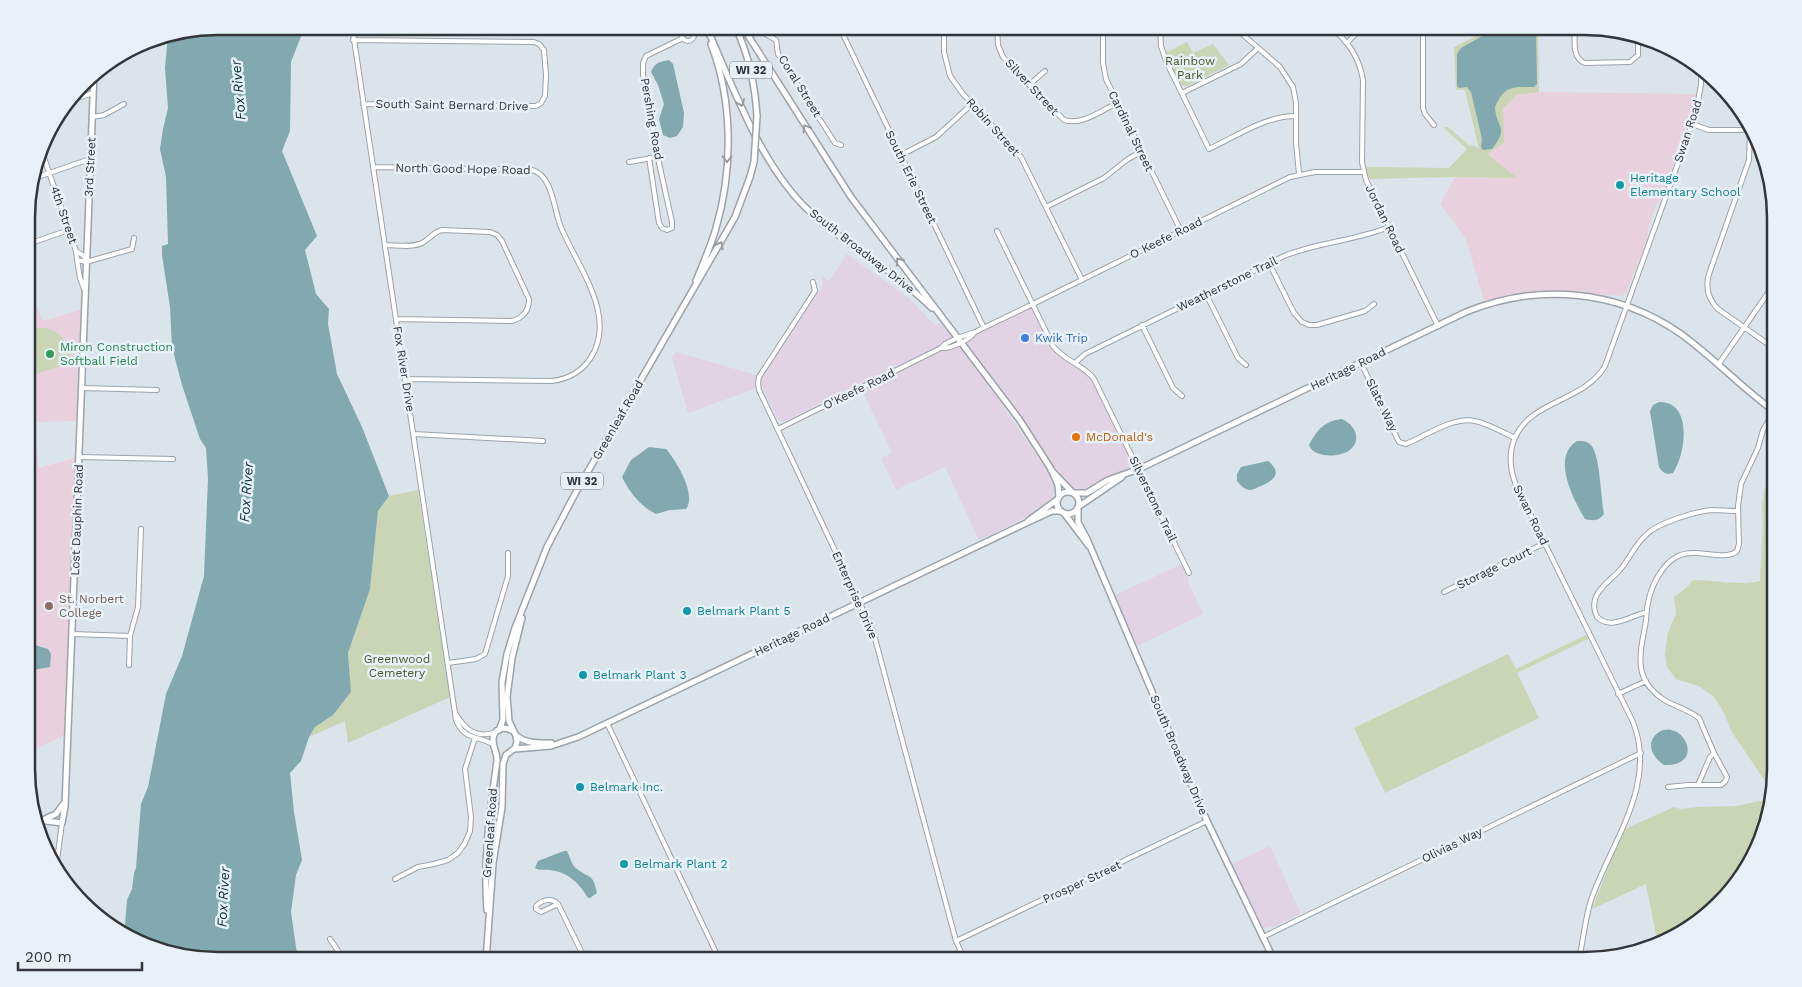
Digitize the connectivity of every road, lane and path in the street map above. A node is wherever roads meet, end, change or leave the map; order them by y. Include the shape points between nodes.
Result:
1 (353, 35) edge
2 (693, 35) edge
3 (708, 35) edge
4 (709, 35) edge
5 (739, 35) edge
6 (748, 35) edge
7 (767, 35) edge
8 (843, 35) edge
9 (944, 35) edge
10 (997, 35) edge
11 (1103, 35) edge
12 (1161, 35) edge
13 (1244, 35) edge
14 (1340, 35) edge
15 (1355, 35) edge
16 (1423, 35) edge
17 (1575, 35) edge
18 (683, 38) joint
19 (353, 40) junction
20 (1348, 42) junction
21 (1638, 43) edge
22 (1258, 48) junction
23 (1044, 71) dead end
24 (1701, 78) edge
25 (93, 85) edge
26 (1029, 85) junction
27 (93, 93) junction
28 (1182, 93) junction
29 (81, 97) edge
30 (1117, 103) junction
31 (124, 104) dead end
32 (363, 104) junction
33 (972, 104) junction
34 (1296, 116) junction
35 (92, 117) junction
36 (1692, 124) junction
37 (1434, 126) dead end
38 (1744, 130) edge
39 (1750, 142) edge
40 (841, 145) dead end
41 (1141, 152) junction
42 (901, 155) junction
43 (658, 156) junction
44 (649, 158) junction
45 (90, 159) junction
46 (44, 160) edge
47 (629, 162) dead end
48 (373, 168) junction
49 (1364, 172) junction
50 (49, 174) junction
51 (1299, 174) junction
52 (40, 177) edge
53 (1046, 207) junction
54 (1389, 228) junction
55 (68, 230) junction
56 (997, 231) dead end
57 (1181, 231) junction
58 (134, 238) dead end
59 (35, 242) edge
60 (385, 246) junction
61 (76, 251) junction
62 (77, 260) junction
63 (86, 262) junction
64 (1269, 263) junction
65 (1082, 280) junction
66 (813, 282) dead end
67 (694, 287) junction
68 (85, 291) junction
69 (1206, 294) junction
70 (1767, 295) edge
71 (1033, 304) junction
72 (1374, 304) dead end
73 (1627, 306) junction
74 (938, 314) junction
75 (396, 319) junction
76 (1142, 326) junction
77 (1438, 326) junction
78 (1745, 327) junction
79 (984, 328) junction
80 (976, 332) joint
81 (958, 340) junction
82 (1767, 343) edge
83 (1075, 363) junction
84 (1361, 363) junction
85 (1246, 365) dead end
86 (1718, 365) junction
87 (405, 379) junction
88 (82, 388) junction
89 (157, 390) dead end
90 (1182, 396) dead end
91 (1767, 405) edge
92 (1767, 424) edge
93 (778, 429) junction
94 (414, 434) junction
95 (1515, 438) junction
96 (543, 440) dead end
97 (79, 457) junction
98 (173, 459) dead end
99 (1051, 469) junction
100 (1139, 469) junction
101 (1125, 475) junction
102 (1073, 493) junction
103 (1058, 498) junction
104 (1078, 508) junction
105 (1738, 511) junction
106 (1062, 512) junction
107 (1026, 523) junction
108 (141, 529) dead end
109 (1545, 543) junction
110 (1089, 546) junction
111 (508, 553) dead end
112 (1189, 573) dead end
113 (1444, 592) dead end
114 (861, 602) junction
115 (523, 610) junction
116 (1647, 612) junction
117 (73, 634) junction
118 (130, 636) junction
119 (448, 663) junction
120 (129, 665) dead end
121 (1646, 681) junction
122 (1618, 694) junction
123 (455, 712) junction
124 (607, 724) junction
125 (497, 731) junction
126 (514, 733) junction
127 (475, 738) junction
128 (557, 744) junction
129 (494, 747) junction
130 (512, 750) junction
131 (1641, 753) junction
132 (1714, 753) junction
133 (1698, 784) junction
134 (1668, 787) dead end
135 (65, 800) junction
136 (42, 819) edge
137 (43, 821) edge
138 (1207, 822) junction
139 (62, 823) junction
140 (58, 856) edge
141 (395, 879) dead end
142 (558, 904) junction
143 (488, 918) junction
144 (1263, 938) junction
145 (330, 939) dead end
146 (956, 941) junction
147 (339, 952) edge
148 (486, 952) edge
149 (582, 952) edge
150 (716, 952) edge
151 (961, 952) edge
152 (1270, 952) edge
153 (1581, 952) edge

1 - 19 street, Fox River Drive
2 - 18 street via 694,38 688,41
3 -> 67 main road, WI 32 via 721,82 728,157 721,210
4 -> 74 main road, South Broadway Drive via 753,130 790,190 825,225 906,284
67 -> 5 main road, WI 32, bridge via 735,217 754,162 757,116 752,74
74 -> 6 main road, South Broadway Drive via 850,198
7 - 40 street, Coral Street via 776,40 778,54 835,143
8 - 42 street, South Erie Street
9 - 33 street, Robin Street via 947,68 954,84
10 - 26 street, Silver Street via 1003,56
11 - 30 street, Cardinal Street via 1104,71
12 - 28 street via 1163,54
13 - 22 street
14 - 20 street, Jordan Road
15 - 20 street
16 - 37 street via 1423,108
17 - 21 street via 1576,55 1585,63 1630,62 1636,59
18 - 43 street, Pershing Road via 646,56 643,63
19 - 32 street, Fox River Drive
19 - 32 street, South Saint Bernard Drive via 534,42 544,50 544,99 534,107
20 - 49 street, Jordan Road via 1357,57 1363,80
22 - 28 street via 1241,64
22 - 34 street via 1290,80 1296,96
23 - 26 street
24 - 36 street, Swan Road
25 - 27 main road, 3rd Street
26 - 30 street, Silver Street via 1068,122 1080,121
27 - 29 street
27 - 35 main road, 3rd Street
28 - 34 street via 1209,149 1272,118
30 - 41 street, Cardinal Street
31 - 35 street via 104,115
32 - 48 street, Fox River Drive
33 - 42 street via 936,137
33 - 53 street, Robin Street via 1021,157
34 - 51 street
35 - 45 main road, 3rd Street
36 - 38 street via 1712,130
36 - 73 street, Swan Road
39 - 78 street via 1749,160 1707,285 1714,305
41 - 53 street via 1104,178
41 - 57 street, Cardinal Street
42 - 79 street, South Erie Street
43 - 44 street
43 - 44 street, Pershing Road via 672,222 670,230 660,226
44 - 47 street
45 - 50 street
45 - 63 main road, 3rd Street
46 - 50 street, 4th Street
48 - 60 street, Fox River Drive
48 - 87 street, North Good Hope Road via 532,170 540,173 546,178 556,212 599,310 598,342 593,354 574,375 552,381
49 - 51 street, O Keefe Road
49 - 54 street, Jordan Road
50 - 52 street
50 - 55 street, 4th Street
51 - 57 street, O Keefe Road
53 - 65 street, Robin Street
54 - 64 street, Weatherstone Trail via 1309,247
54 - 77 street, Jordan Road
55 - 59 street
55 - 61 street, 4th Street
56 - 71 street, Silverstone Trail
57 - 65 street, O Keefe Road
58 - 63 street via 132,249
60 - 75 street, Fox River Drive
60 - 75 street via 417,245 442,230 490,232 502,241 528,297 524,314 516,320
61 - 62 street, 4th Street
61 - 63 street, 4th Street via 84,256
62 - 63 street, 4th Street
62 - 68 street, 4th Street
63 - 68 main road, Lost Dauphin Road
64 - 69 street, Weatherstone Trail
64 - 72 street via 1294,313 1306,323 1317,325 1366,311
65 - 71 street, O Keefe Road
66 - 93 street, Enterprise Drive via 815,291 759,377 760,390
67 - 115 main road, Greenleaf Road / WI 32 via 561,518 546,547
68 - 88 main road, Lost Dauphin Road
69 - 76 street, Weatherstone Trail
69 - 85 street via 1238,358
70 - 78 street
71 - 79 street, O Keefe Road
71 - 83 street, Silverstone Trail via 1053,346 1062,357
73 - 77 main road, Heritage Road via 1601,298 1543,294 1480,307
73 - 86 main road via 1669,326
73 - 95 street, Swan Road via 1608,359 1597,378 1532,416
74 - 81 main road, South Broadway Drive
75 - 87 street, Fox River Drive
76 - 83 street, Weatherstone Trail via 1084,354
76 - 90 street via 1173,388
77 - 84 main road, Heritage Road
78 - 82 street
78 - 86 street
79 - 80 street, O Keefe Road
80 - 81 street, O'Keefe Road
81 - 93 street, O'Keefe Road
81 - 99 main road, South Broadway Drive via 1014,412
83 - 100 street, Silverstone Trail via 1094,379
84 - 95 street, Slate Way via 1399,442 1406,444 1464,420 1479,422
84 - 100 main road, Heritage Road
86 - 91 main road
87 - 94 street, Fox River Drive
88 - 89 street
88 - 97 main road, Lost Dauphin Road
92 - 105 street via 1741,484
93 - 114 street, Enterprise Drive
94 - 96 street
94 - 119 street, Fox River Drive
95 - 109 street, Swan Road via 1511,453 1512,475
97 - 98 street
97 - 117 main road, Lost Dauphin Road
99 - 102 main road, South Broadway Drive
99 - 103 main road, South Broadway Drive via 1058,485
100 - 101 main road, Heritage Road
100 - 112 street, Silverstone Trail
101 - 102 main road, Heritage Road via 1108,480 1087,493
101 - 104 main road, Heritage Road
102 - 103 main road via 1064,493
102 - 104 main road via 1079,499
103 - 106 main road
103 - 107 main road, Heritage Road
104 - 106 main road via 1071,514
104 - 110 main road, South Broadway Drive via 1078,522
105 - 116 street via 1739,544 1736,552 1728,556 1690,552 1671,560 1654,586
105 - 116 street via 1703,512 1651,530 1619,571 1601,587 1594,604 1597,617 1605,622 1625,620
106 - 107 main road, Heritage Road via 1049,512
106 - 110 main road, South Broadway Drive
107 - 114 main road, Heritage Road
108 - 118 street via 138,607
109 - 113 street, Storage Court
109 - 122 street, Swan Road
110 - 138 main road, South Broadway Drive
111 - 119 street via 508,576 484,654 476,659
114 - 124 main road, Heritage Road
114 - 146 street, Enterprise Drive via 879,651
115 - 125 main road, Greenleaf Road / WI 32 via 507,654 502,682 503,720
115 - 126 main road, Greenleaf Road / WI 32 via 508,686 508,716
116 - 121 street via 1641,651
117 - 118 street
117 - 135 main road, Lost Dauphin Road
118 - 120 street
119 - 123 street, Fox River Drive
121 - 122 street
121 - 132 street via 1663,700 1699,718
122 - 131 street, Swan Road via 1636,730
123 - 125 street via 470,731 480,735
123 - 127 street, Fox River Drive via 460,728
124 - 128 main road, Heritage Road
124 - 150 street
125 - 126 main road via 506,728
125 - 129 main road, WI 32
126 - 128 main road, Heritage Road via 524,741
126 - 130 main road, WI 32 via 517,742
127 - 129 street, Fox River Drive
127 - 141 street via 465,769 471,817 468,837 462,848 454,856 411,869
128 - 130 main road, Heritage Road
129 - 130 main road via 503,753
129 - 143 main road, Greenleaf Road / WI 32 via 497,759 487,868
130 - 143 main road, Greenleaf Road / WI 32 via 503,764 502,807
131 - 144 street, Olivias Way
131 - 153 street, Swan Road via 1639,784 1592,898
132 - 133 street
132 - 133 street via 1726,781 1721,785
133 - 134 street
135 - 136 main road via 56,814
135 - 139 main road, Lost Dauphin Road
137 - 139 main road
138 - 144 main road, South Broadway Drive
138 - 146 street, Prosper Street
139 - 140 street, Lost Dauphin Road
142 - 142 street via 548,899 537,904 536,909 541,912
142 - 149 street
143 - 148 main road, Greenleaf Road / WI 32
144 - 152 main road, South Broadway Drive
145 - 147 street
146 - 151 street, Enterprise Drive

